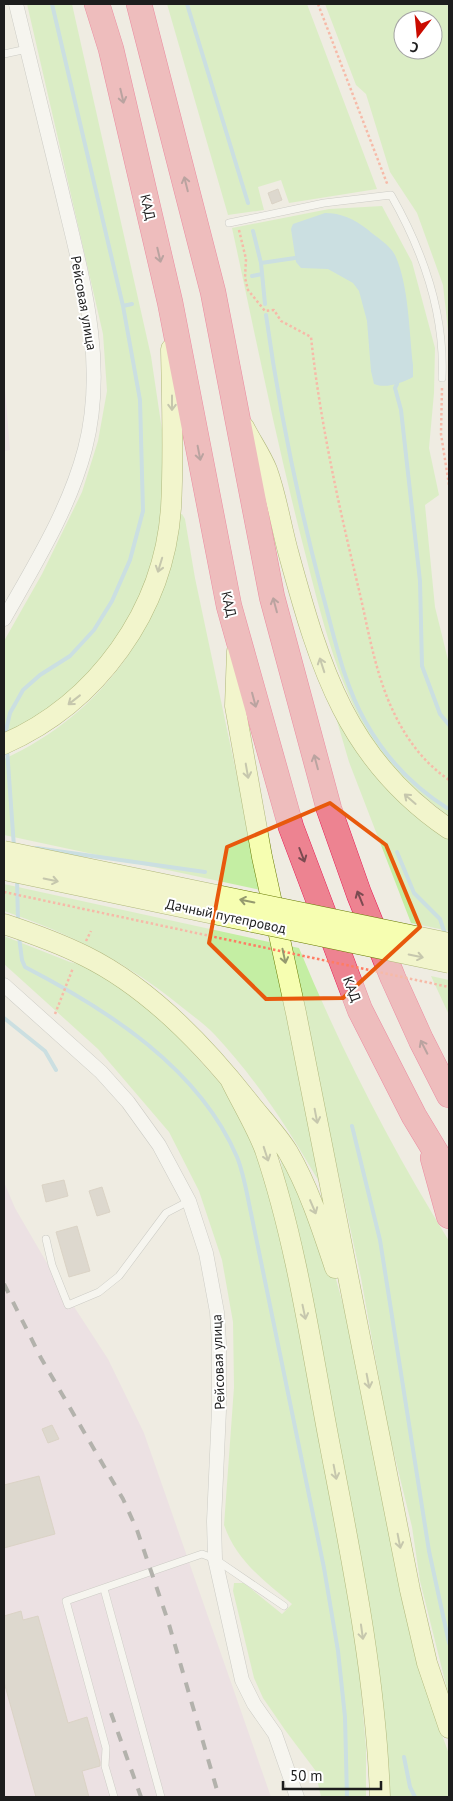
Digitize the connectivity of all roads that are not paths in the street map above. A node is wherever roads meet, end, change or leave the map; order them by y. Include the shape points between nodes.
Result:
1 (16, 4) edge
2 (97, 4) edge
3 (138, 4) edge
4 (27, 48) junction
5 (4, 54) edge
6 (229, 223) dead end
7 (170, 302) junction
8 (442, 378) road end
9 (238, 415) junction
10 (4, 619) edge
11 (237, 636) junction
12 (4, 744) edge
13 (449, 829) edge
14 (4, 851) edge
15 (4, 870) edge
16 (4, 924) edge
17 (449, 943) edge
18 (449, 963) edge
19 (4, 985) edge
20 (230, 1079) junction
21 (448, 1093) edge
22 (430, 1145) junction
23 (449, 1174) edge
24 (189, 1201) junction
25 (449, 1216) edge
26 (46, 1239) dead end
27 (358, 1334) junction
28 (215, 1559) junction
29 (104, 1589) junction
30 (284, 1606) dead end
31 (449, 1728) edge
32 (114, 1797) edge
33 (161, 1797) edge
34 (297, 1797) edge
35 (380, 1797) edge

1 - 4 street, Рейсовая улица
2 -> 7 highway, КАД via 111,49
9 -> 3 highway via 209,275
4 - 5 lane
4 - 10 street, Рейсовая улица via 80,269 93,343 94,383 86,448 69,497
6 - 8 lane via 324,203 391,195 420,251 439,315 444,351
7 -> 11 highway, КАД
7 -> 12 main road via 171,509 164,553 154,586 128,638 93,683 78,698
13 -> 9 main road via 426,813 387,776 359,740 340,705 324,672 303,606 267,470
21 -> 9 highway via 393,978 329,809 272,597
11 -> 22 highway, КАД via 291,827 360,1010
11 -> 27 main road via 235,706 262,857 298,1022
17 -> 14 main road, Дачный путепровод, bridge
15 -> 18 main road, Дачный путепровод, bridge
16 - 20 main road via 86,956 119,976 168,1015
19 - 24 street, Рейсовая улица via 101,1072 128,1102 164,1153
20 -> 27 main road via 287,1151 314,1207
20 -> 35 main road via 264,1148 282,1206 302,1300 359,1608 378,1753
22 - 23 highway, КАД
22 - 25 highway
24 - 26 lane via 166,1213 119,1276 99,1292 68,1305 52,1265
24 - 28 street, Рейсовая улица via 206,1253 220,1343
27 -> 31 main road via 410,1590 427,1663
28 - 29 lane via 202,1554 190,1557
28 - 30 lane
28 - 34 street, Рейсовая улица via 242,1680 275,1734
29 - 32 lane via 66,1601 106,1748 105,1766
29 - 33 lane

